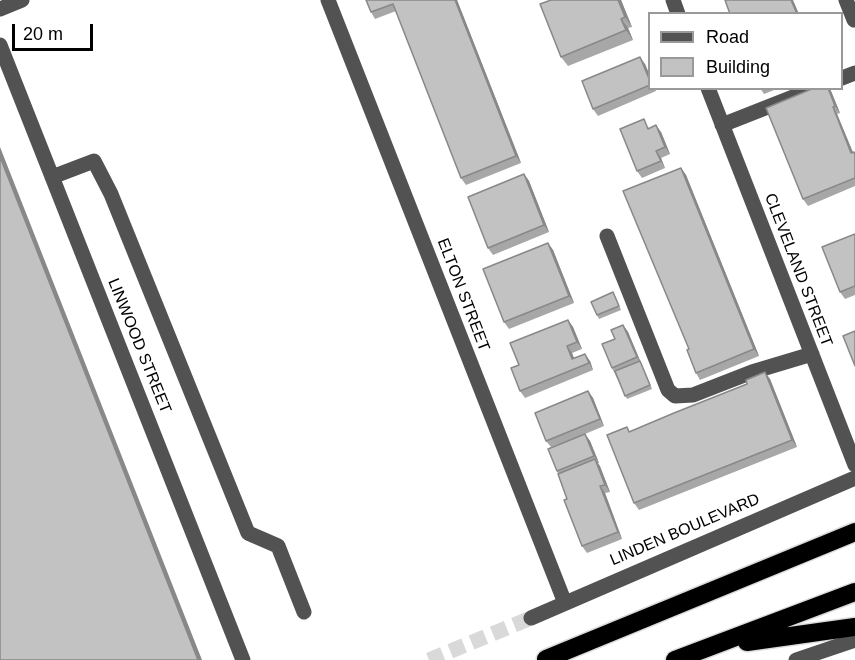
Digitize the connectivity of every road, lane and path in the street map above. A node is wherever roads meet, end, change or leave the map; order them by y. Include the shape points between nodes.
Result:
1 (22, 0) edge
2 (328, 0) edge
3 (846, 0) edge
4 (0, 9) edge
5 (855, 21) edge
6 (0, 45) edge
7 (709, 90) edge
8 (811, 90) edge
9 (722, 125) junction
10 (52, 177) junction
11 (607, 236) dead end
12 (812, 354) junction
13 (855, 465) edge
14 (855, 478) edge
15 (855, 532) edge
16 (855, 592) edge
17 (565, 603) junction
18 (304, 612) dead end
19 (531, 618) tunnel mouth
20 (855, 627) edge
21 (855, 640) edge
22 (716, 647) junction
23 (546, 659) edge
24 (243, 660) edge
25 (675, 660) edge
26 (796, 660) edge

1 - 4 street
2 - 17 street, ELTON STREET
3 - 5 street
6 - 10 street, LINWOOD STREET
7 - 9 street, CLEVELAND STREET
8 - 9 street
9 - 12 street, CLEVELAND STREET
10 - 18 street via 94,161 111,194 248,532 278,546
10 - 24 street, LINWOOD STREET
11 - 12 street via 668,390 675,396 693,395
12 - 13 street, CLEVELAND STREET
14 - 17 street, LINDEN BOULEVARD
15 - 23 highway
16 - 22 highway
17 - 19 street, LINDEN BOULEVARD
20 - 22 highway
21 - 26 street
22 - 25 highway

